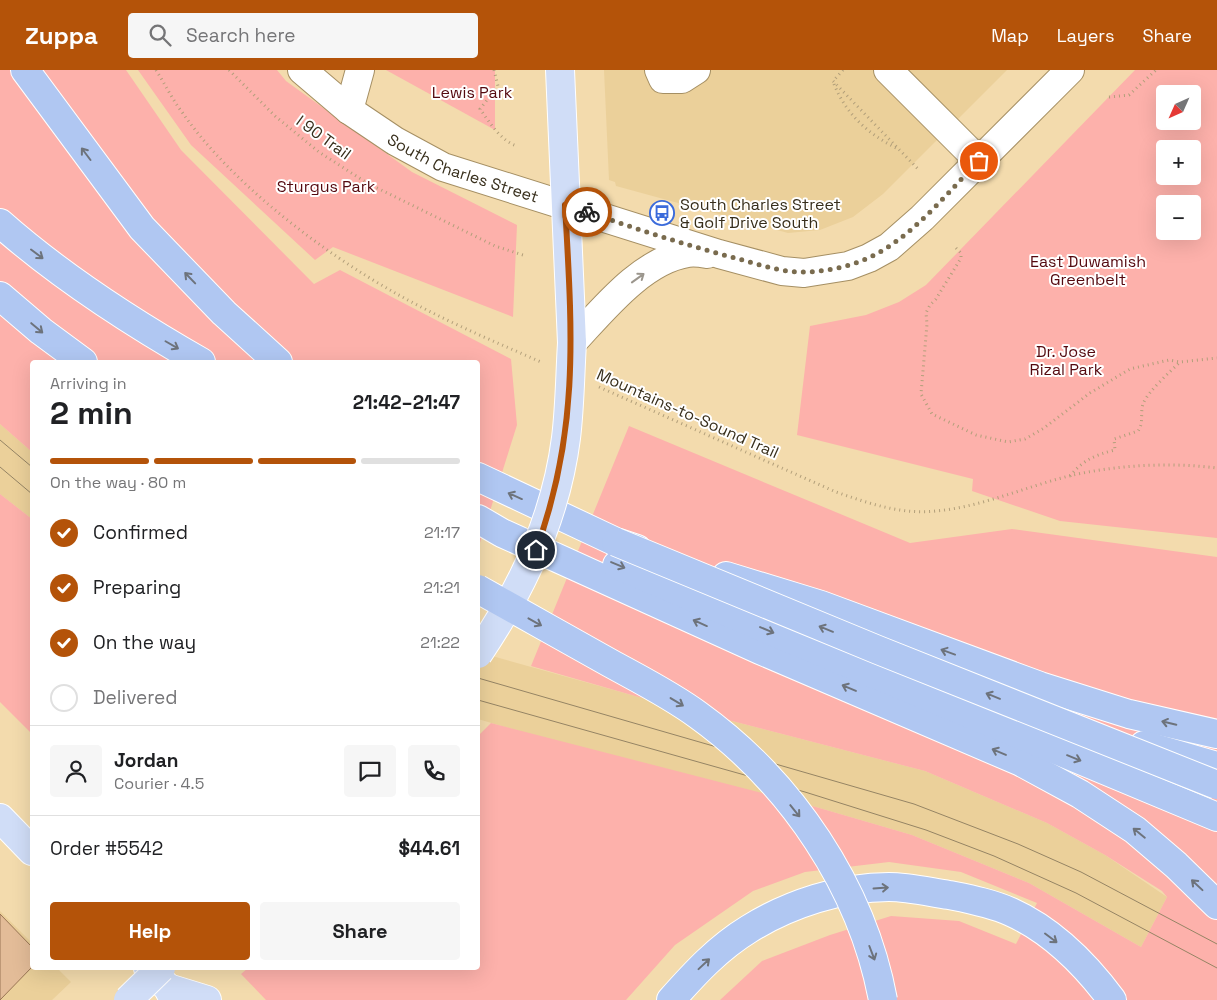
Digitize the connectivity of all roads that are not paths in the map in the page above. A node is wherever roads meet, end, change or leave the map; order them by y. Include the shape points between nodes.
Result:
1 (25, 70) edge
2 (302, 70) edge
3 (360, 70) edge
4 (560, 70) edge
5 (659, 70) edge
6 (696, 70) edge
7 (889, 70) edge
8 (1070, 70) edge
9 (349, 110) junction
10 (979, 161) junction
11 (565, 205) junction
12 (0, 223) edge
13 (719, 254) junction
14 (0, 296) edge
15 (224, 313) junction
16 (572, 343) junction
17 (80, 360) edge
18 (198, 360) edge
19 (276, 360) edge
20 (287, 360) edge
21 (480, 478) edge
22 (480, 503) edge
23 (480, 520) edge
24 (616, 542) junction
25 (480, 591) edge
26 (480, 651) edge
27 (996, 726) junction
28 (1217, 734) edge
29 (1217, 766) edge
30 (1217, 785) edge
31 (1217, 817) edge
32 (0, 818) edge
33 (30, 849) edge
34 (1217, 905) edge
35 (150, 970) edge
36 (168, 985) edge
37 (128, 1000) edge
38 (207, 1000) edge
39 (671, 1000) edge
40 (883, 1000) edge
41 (1112, 1000) edge

15 -> 1 highway via 142,228
2 - 9 street, South Charles Street
3 - 9 street
4 - 11 main road
5 - 6 street via 663,79 682,79
7 - 10 street
8 - 10 street, South Charles Street
9 - 11 street, South Charles Street via 395,141 443,167
10 - 13 street, South Charles Street via 905,234 870,258 848,266 804,273 782,271
11 - 13 street, South Charles Street
11 - 16 main road
12 -> 18 highway via 97,297
16 -> 13 street via 634,281 662,261 688,253
14 -> 17 highway via 41,332
15 - 19 highway
15 - 20 highway
16 - 26 main road, bridge via 566,439 554,496 524,577
24 -> 21 highway
22 -> 27 highway
34 -> 23 highway via 1135,830 1080,794 1021,762 760,650
28 -> 24 highway, bridge via 1129,714 1049,689 821,605
30 -> 24 highway, bridge
25 -> 40 highway, bridge via 698,714 759,766 817,838 853,903 877,966
27 - 29 highway, bridge via 1145,745
27 -> 31 highway
32 - 33 main road
35 - 36 main road
36 - 37 main road, bridge
36 - 38 main road
39 -> 41 highway via 714,954 748,930 806,902 846,891 889,887 973,900 1010,912 1036,926 1063,947 1095,977

